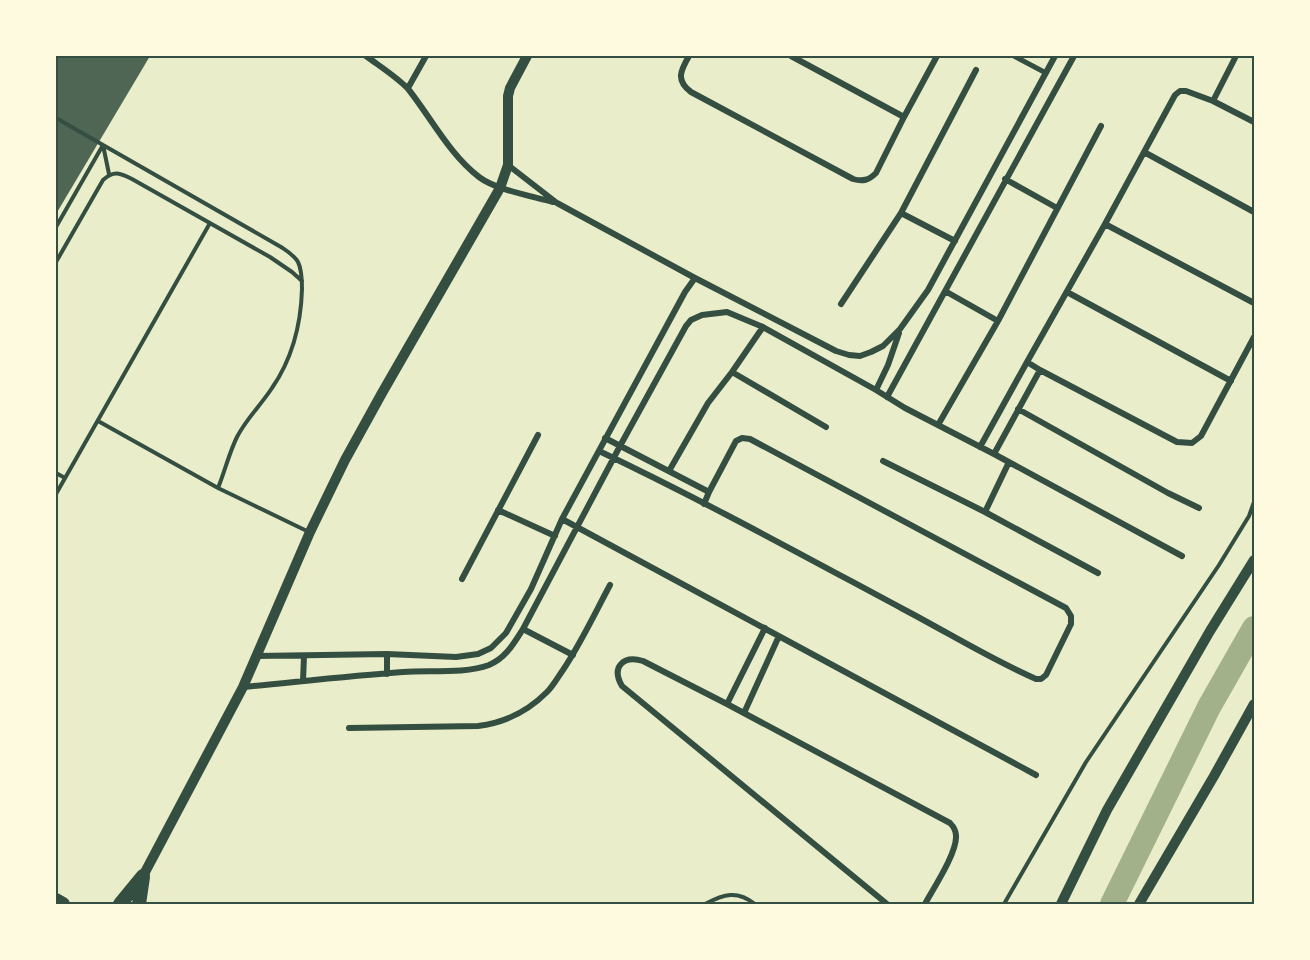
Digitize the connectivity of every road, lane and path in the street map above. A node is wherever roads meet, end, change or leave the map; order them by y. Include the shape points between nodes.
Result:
1 (366, 56) edge
2 (426, 56) edge
3 (527, 56) edge
4 (689, 56) edge
5 (791, 56) edge
6 (937, 56) edge
7 (1014, 56) edge
8 (1055, 56) edge
9 (1074, 56) edge
10 (1236, 56) edge
11 (976, 70) dead end
12 (1046, 73) junction
13 (408, 88) junction
14 (1213, 101) junction
15 (56, 117) edge
16 (904, 117) junction
17 (1254, 123) edge
18 (1101, 126) dead end
19 (103, 145) junction
20 (1144, 152) junction
21 (508, 165) junction
22 (109, 174) junction
23 (1005, 179) junction
24 (500, 188) junction
25 (557, 202) junction
26 (1057, 208) junction
27 (1254, 212) edge
28 (901, 213) junction
29 (210, 223) junction
30 (1106, 224) junction
31 (56, 227) edge
32 (955, 242) junction
33 (56, 247) edge
34 (62, 251) junction
35 (56, 262) edge
36 (695, 278) junction
37 (302, 281) junction
38 (945, 291) junction
39 (1067, 292) junction
40 (1254, 303) edge
41 (842, 304) dead end
42 (998, 321) junction
43 (763, 327) junction
44 (900, 329) junction
45 (1254, 337) edge
46 (1027, 362) junction
47 (1040, 370) junction
48 (732, 372) junction
49 (1231, 381) junction
50 (876, 390) junction
51 (887, 397) junction
52 (1018, 409) junction
53 (98, 421) junction
54 (938, 425) junction
55 (826, 427) dead end
56 (538, 435) dead end
57 (605, 438) junction
58 (620, 446) junction
59 (980, 447) junction
60 (599, 451) junction
61 (994, 453) junction
62 (614, 458) junction
63 (883, 461) dead end
64 (1009, 462) junction
65 (669, 471) junction
66 (56, 473) edge
67 (65, 478) junction
68 (218, 488) junction
69 (709, 492) junction
70 (56, 494) edge
71 (1254, 502) edge
72 (704, 504) junction
73 (1199, 508) dead end
74 (498, 510) junction
75 (985, 512) junction
76 (562, 519) junction
77 (577, 527) junction
78 (310, 532) junction
79 (555, 536) junction
80 (1182, 556) dead end
81 (1254, 560) edge
82 (1098, 573) dead end
83 (462, 579) dead end
84 (610, 585) dead end
85 (765, 628) junction
86 (523, 629) junction
87 (779, 636) junction
88 (387, 654) junction
89 (573, 655) junction
90 (257, 656) junction
91 (304, 656) junction
92 (387, 674) junction
93 (303, 681) junction
94 (243, 687) junction
95 (727, 704) junction
96 (1254, 704) edge
97 (744, 713) junction
98 (349, 728) dead end
99 (1036, 775) dead end
100 (142, 876) junction
101 (56, 900) edge
102 (63, 904) edge
103 (120, 904) edge
104 (139, 904) edge
105 (705, 904) edge
106 (755, 904) edge
107 (887, 904) edge
108 (925, 904) edge
109 (1004, 904) edge
110 (1061, 904) edge
111 (1139, 904) edge

1 - 13 street
2 - 13 street
3 - 21 street via 508,96
4 - 16 street via 681,78 691,92 858,181 868,180 876,173
5 - 16 street
6 - 16 street
7 - 12 street
8 - 12 street
9 - 23 street
10 - 14 street
11 - 28 street
12 - 32 street
13 - 24 street via 465,164 480,178
14 - 17 street
14 - 20 street via 1178,92
15 - 19 lane
18 - 26 street
19 - 22 lane
19 - 31 lane
19 - 37 lane via 290,253 299,264
20 - 27 street
20 - 30 street
21 - 24 street
21 - 25 street
22 - 29 lane via 132,179
22 - 34 lane via 96,189
23 - 26 street
23 - 38 street
24 - 25 street
24 - 78 street via 381,393
25 - 36 street
26 - 42 street
28 - 32 street
28 - 41 street
29 - 37 lane
29 - 53 lane
30 - 39 street
30 - 40 street
32 - 44 street
33 - 34 lane
34 - 35 lane
36 - 44 street via 849,355 860,356 879,349
36 - 57 street
37 - 68 lane via 297,335 289,355 272,389 237,438
38 - 42 street
38 - 51 street
39 - 46 street
39 - 49 street
42 - 54 street
43 - 48 street
43 - 50 street
43 - 58 street via 727,312 691,320
44 - 50 street
45 - 49 street
46 - 47 street
46 - 59 street
47 - 49 street via 1185,444 1201,436
47 - 52 street
48 - 55 street
48 - 65 street via 708,403
50 - 51 street
51 - 54 street
52 - 61 street
52 - 73 street
53 - 67 lane
53 - 68 lane
54 - 59 street
56 - 74 street
57 - 58 street
57 - 60 street
58 - 62 street
58 - 65 street
59 - 61 street
60 - 62 street
60 - 76 street
61 - 64 street
62 - 72 street
62 - 77 street
63 - 75 street
64 - 75 street
64 - 80 street
65 - 69 street
66 - 67 lane
67 - 70 lane
68 - 78 lane
69 - 72 street
69 - 72 street via 736,441 750,439 1066,608 1071,624 1046,675 1036,679
71 - 109 lane via 1219,565 1086,762
74 - 79 street
74 - 83 street
75 - 82 street
76 - 77 street
76 - 79 street
77 - 85 street
77 - 86 street
78 - 90 street
79 - 88 street via 506,633 491,648 456,657
81 - 110 street via 1107,810
84 - 89 street
85 - 87 street
85 - 95 street
86 - 89 street
86 - 92 street via 509,651 489,665
87 - 97 street
87 - 99 street
88 - 91 street
88 - 92 street
89 - 98 street via 547,692 500,721 478,726
90 - 91 street
90 - 94 street
91 - 93 street
92 - 93 street
93 - 94 street
94 - 100 street
95 - 97 street
95 - 107 street via 643,661 628,659 620,664 618,676 622,686
96 - 111 street
97 - 108 street via 950,823 955,830 955,843
100 - 103 highway
100 - 104 highway
101 - 102 highway
105 - 106 lane via 718,897 736,895

